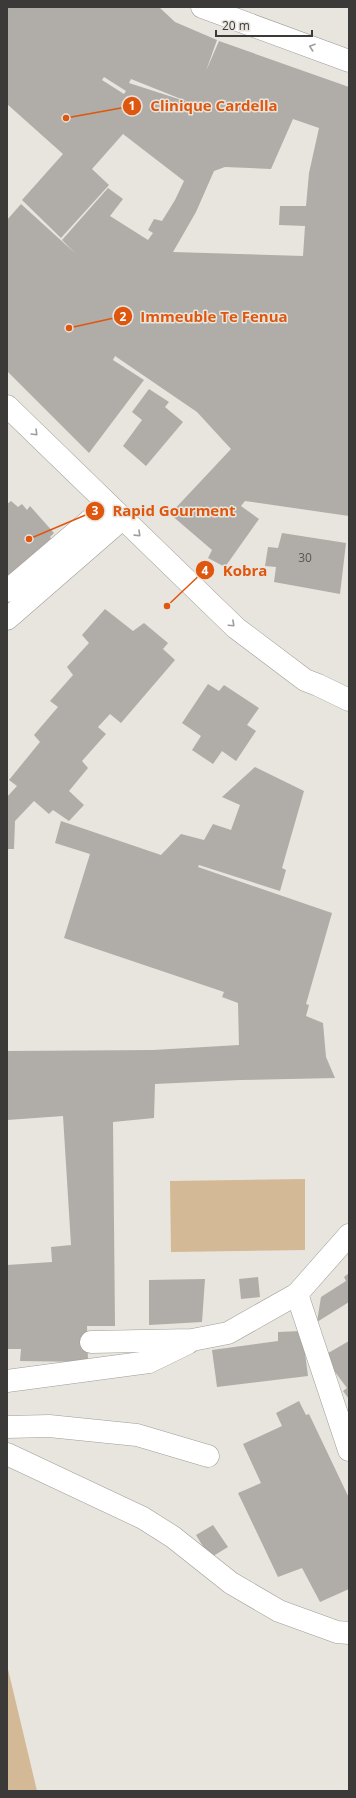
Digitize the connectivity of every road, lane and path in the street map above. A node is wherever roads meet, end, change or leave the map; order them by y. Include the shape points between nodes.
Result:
1 (202, 7) edge
2 (349, 61) edge
3 (8, 408) edge
4 (115, 512) junction
5 (7, 591) edge
6 (7, 619) edge
7 (349, 700) edge
8 (349, 1235) edge
9 (297, 1294) junction
10 (192, 1340) junction
11 (91, 1342) dead end
12 (7, 1381) edge
13 (7, 1427) edge
14 (349, 1450) edge
15 (7, 1454) edge
16 (208, 1456) dead end
17 (349, 1633) edge

2 -> 1 street
3 -> 4 street
4 - 5 street
4 - 6 street
4 -> 7 street via 236,628 305,680
8 - 9 street
9 - 10 street via 228,1333
9 - 14 street
10 - 11 street
10 - 12 street via 149,1362
13 - 16 street via 49,1426 137,1435
15 - 17 street via 143,1518 173,1537 231,1583 279,1611 337,1632

